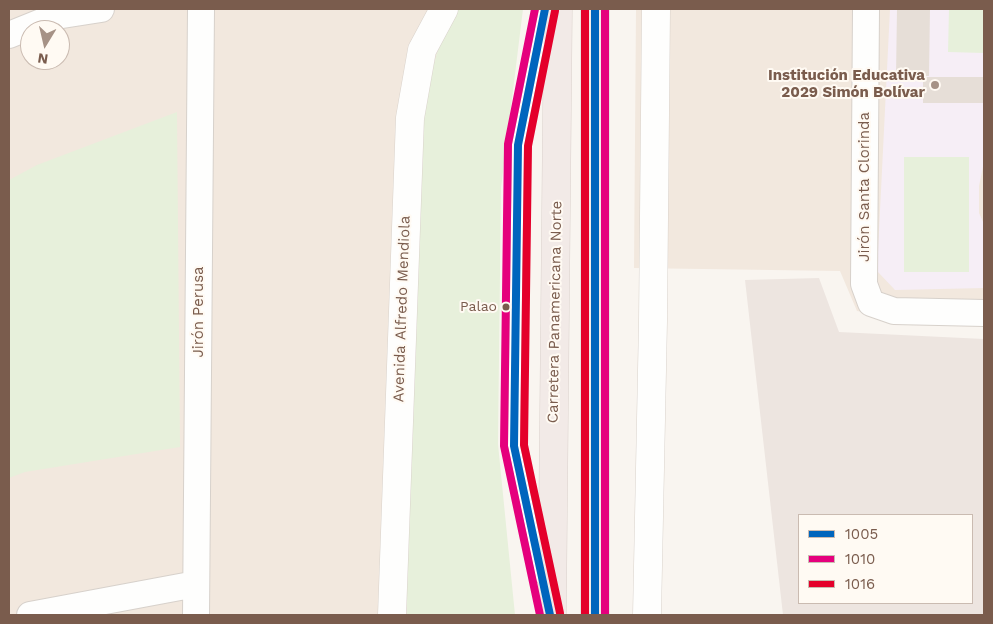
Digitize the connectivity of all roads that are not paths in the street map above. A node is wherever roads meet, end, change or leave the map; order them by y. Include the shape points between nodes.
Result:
1 (101, 9) edge
2 (201, 9) edge
3 (444, 9) edge
4 (545, 9) edge
5 (558, 9) edge
6 (595, 9) edge
7 (656, 9) edge
8 (866, 9) edge
9 (9, 35) edge
10 (984, 313) edge
11 (196, 584) junction
12 (30, 615) edge
13 (196, 615) edge
14 (392, 615) edge
15 (551, 615) edge
16 (594, 615) edge
17 (647, 615) edge

1 - 9 street via 56,16
2 - 11 street, Jirón Perusa
3 - 14 main road, Avenida Alfredo Mendiola via 422,50 410,118
4 - 15 lane via 518,145 514,446
5 - 15 highway, Carretera Panamericana Norte
6 - 16 highway
7 - 17 main road via 654,321
8 - 10 street, Jirón Santa Clorinda via 864,284 871,303 894,312
11 - 12 street
11 - 13 street, Jirón Perusa

